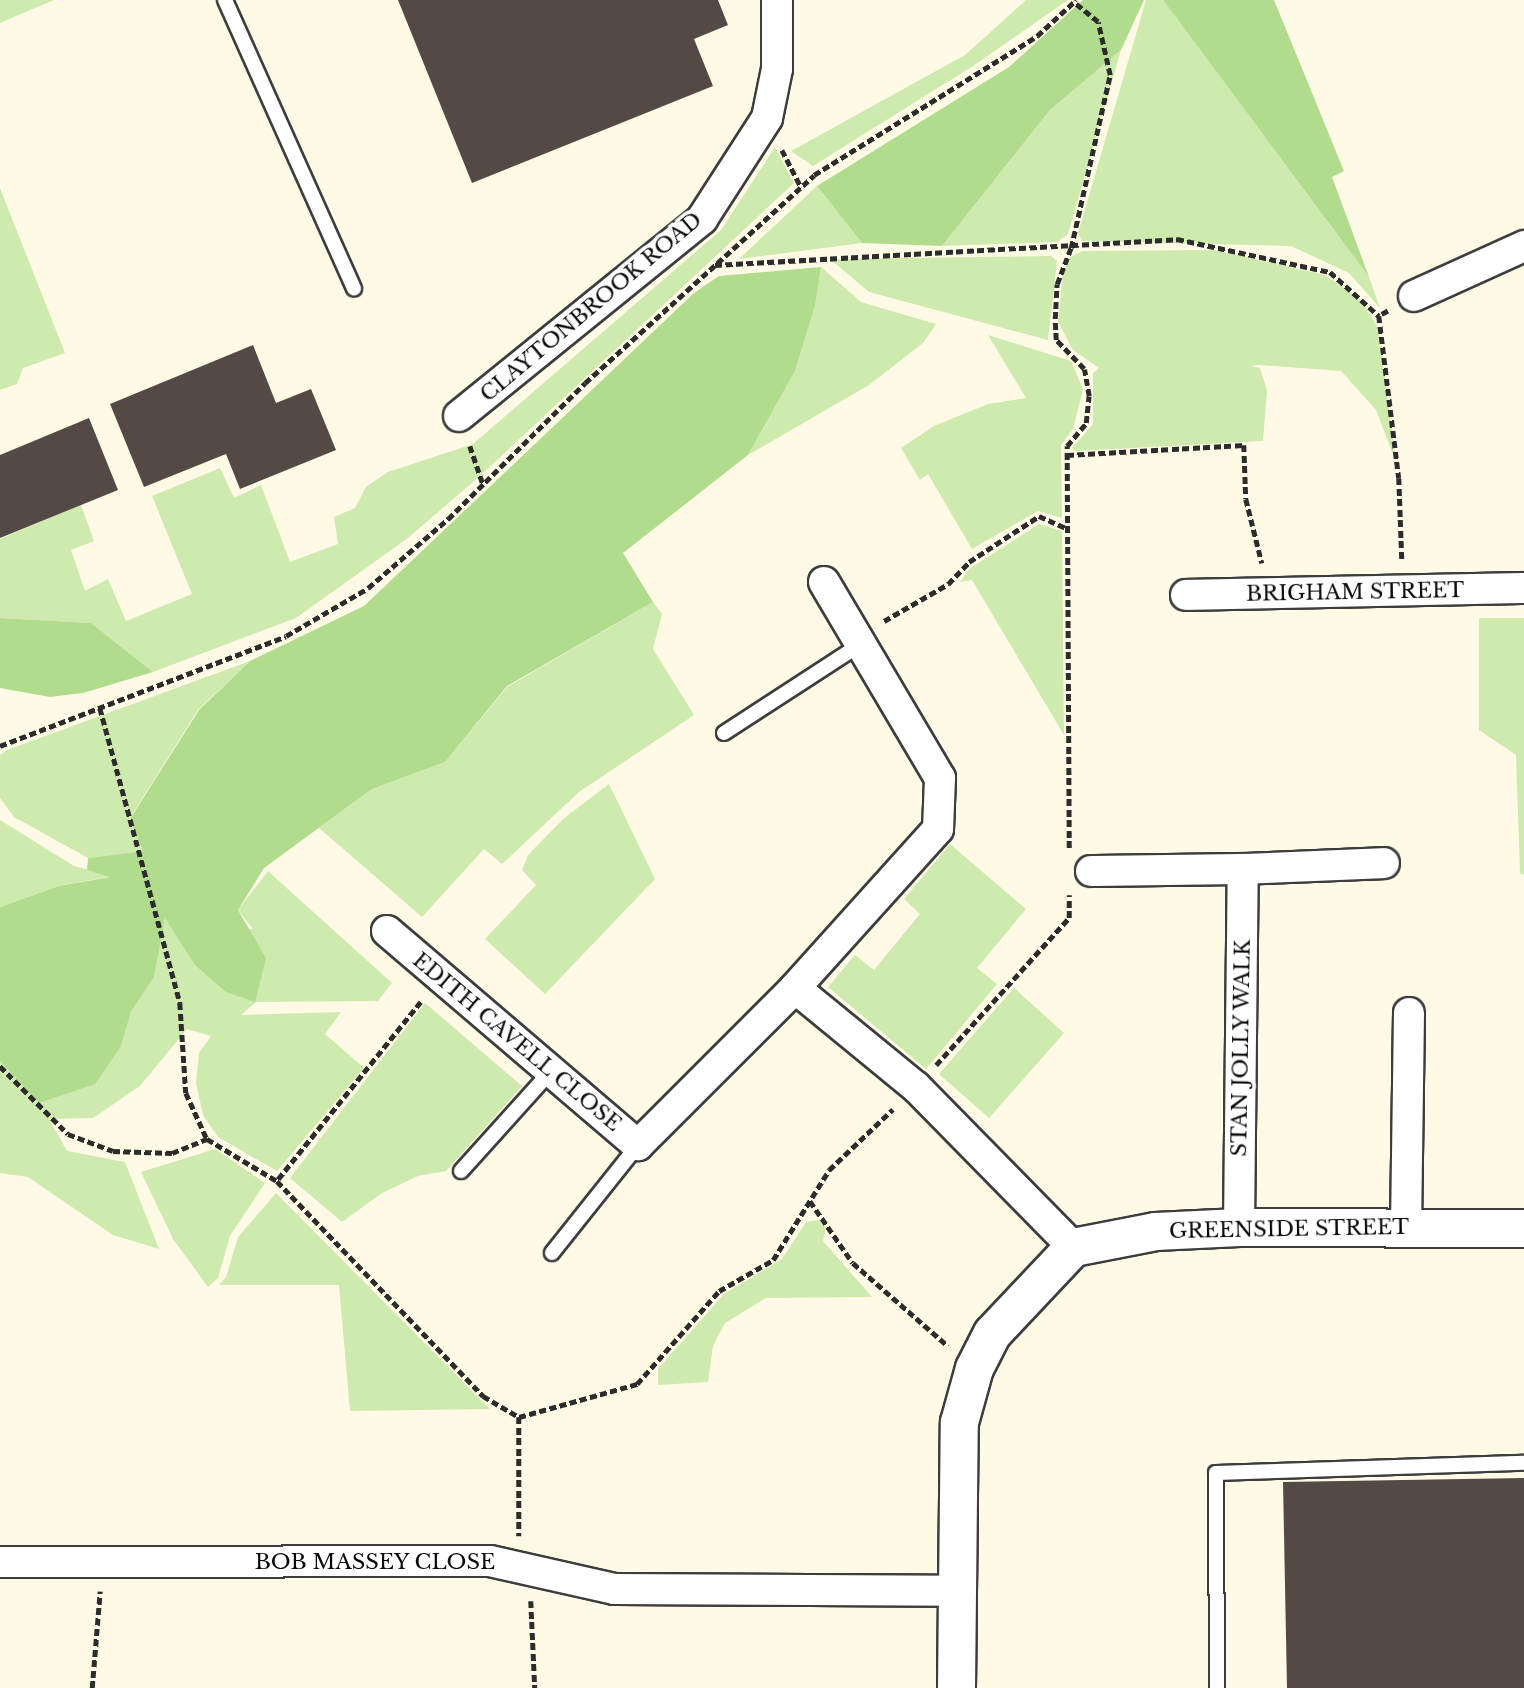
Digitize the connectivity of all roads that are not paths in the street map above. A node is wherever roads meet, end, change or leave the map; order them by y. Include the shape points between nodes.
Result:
1 (225, 0) edge
2 (778, 0) edge
3 (1524, 246) edge
4 (354, 289) dead end
5 (1414, 296) road end
6 (459, 416) road end
7 (824, 583) dead end
8 (1524, 588) edge
9 (1186, 596) dead end
10 (858, 640) junction
11 (724, 733) dead end
12 (1384, 863) dead end
13 (1243, 869) junction
14 (1076, 875) road end
15 (387, 931) dead end
16 (795, 988) junction
17 (1409, 1013) dead end
18 (551, 1071) junction
19 (638, 1145) junction
20 (461, 1171) dead end
21 (1239, 1227) junction
22 (1406, 1227) junction
23 (1524, 1228) edge
24 (1073, 1247) junction
25 (552, 1253) dead end
26 (1524, 1463) edge
27 (0, 1562) edge
28 (956, 1591) junction
29 (956, 1688) edge
30 (1217, 1688) edge

1 - 4 lane
2 - 6 street, CLAYTONBROOK ROAD via 777,69 766,118 702,219
3 - 5 street
7 - 10 street, EDITH CAVELL CLOSE
8 - 9 street, BRIGHAM STREET
10 - 11 lane
10 - 16 street, EDITH CAVELL CLOSE via 940,778 937,830
12 - 13 street
13 - 14 street
13 - 21 street, STAN JOLLY WALK
15 - 18 street, EDITH CAVELL CLOSE
16 - 19 street, EDITH CAVELL CLOSE
16 - 24 street via 916,1087
17 - 22 street
18 - 19 street, EDITH CAVELL CLOSE
18 - 20 lane
19 - 25 lane
21 - 22 street, GREENSIDE STREET
21 - 24 street, GREENSIDE STREET via 1155,1231
22 - 23 street, GREENSIDE STREET
24 - 28 street via 992,1334 974,1368 959,1422
26 - 30 lane via 1216,1473
27 - 28 street, BOB MASSEY CLOSE via 490,1561 614,1589
28 - 29 street

